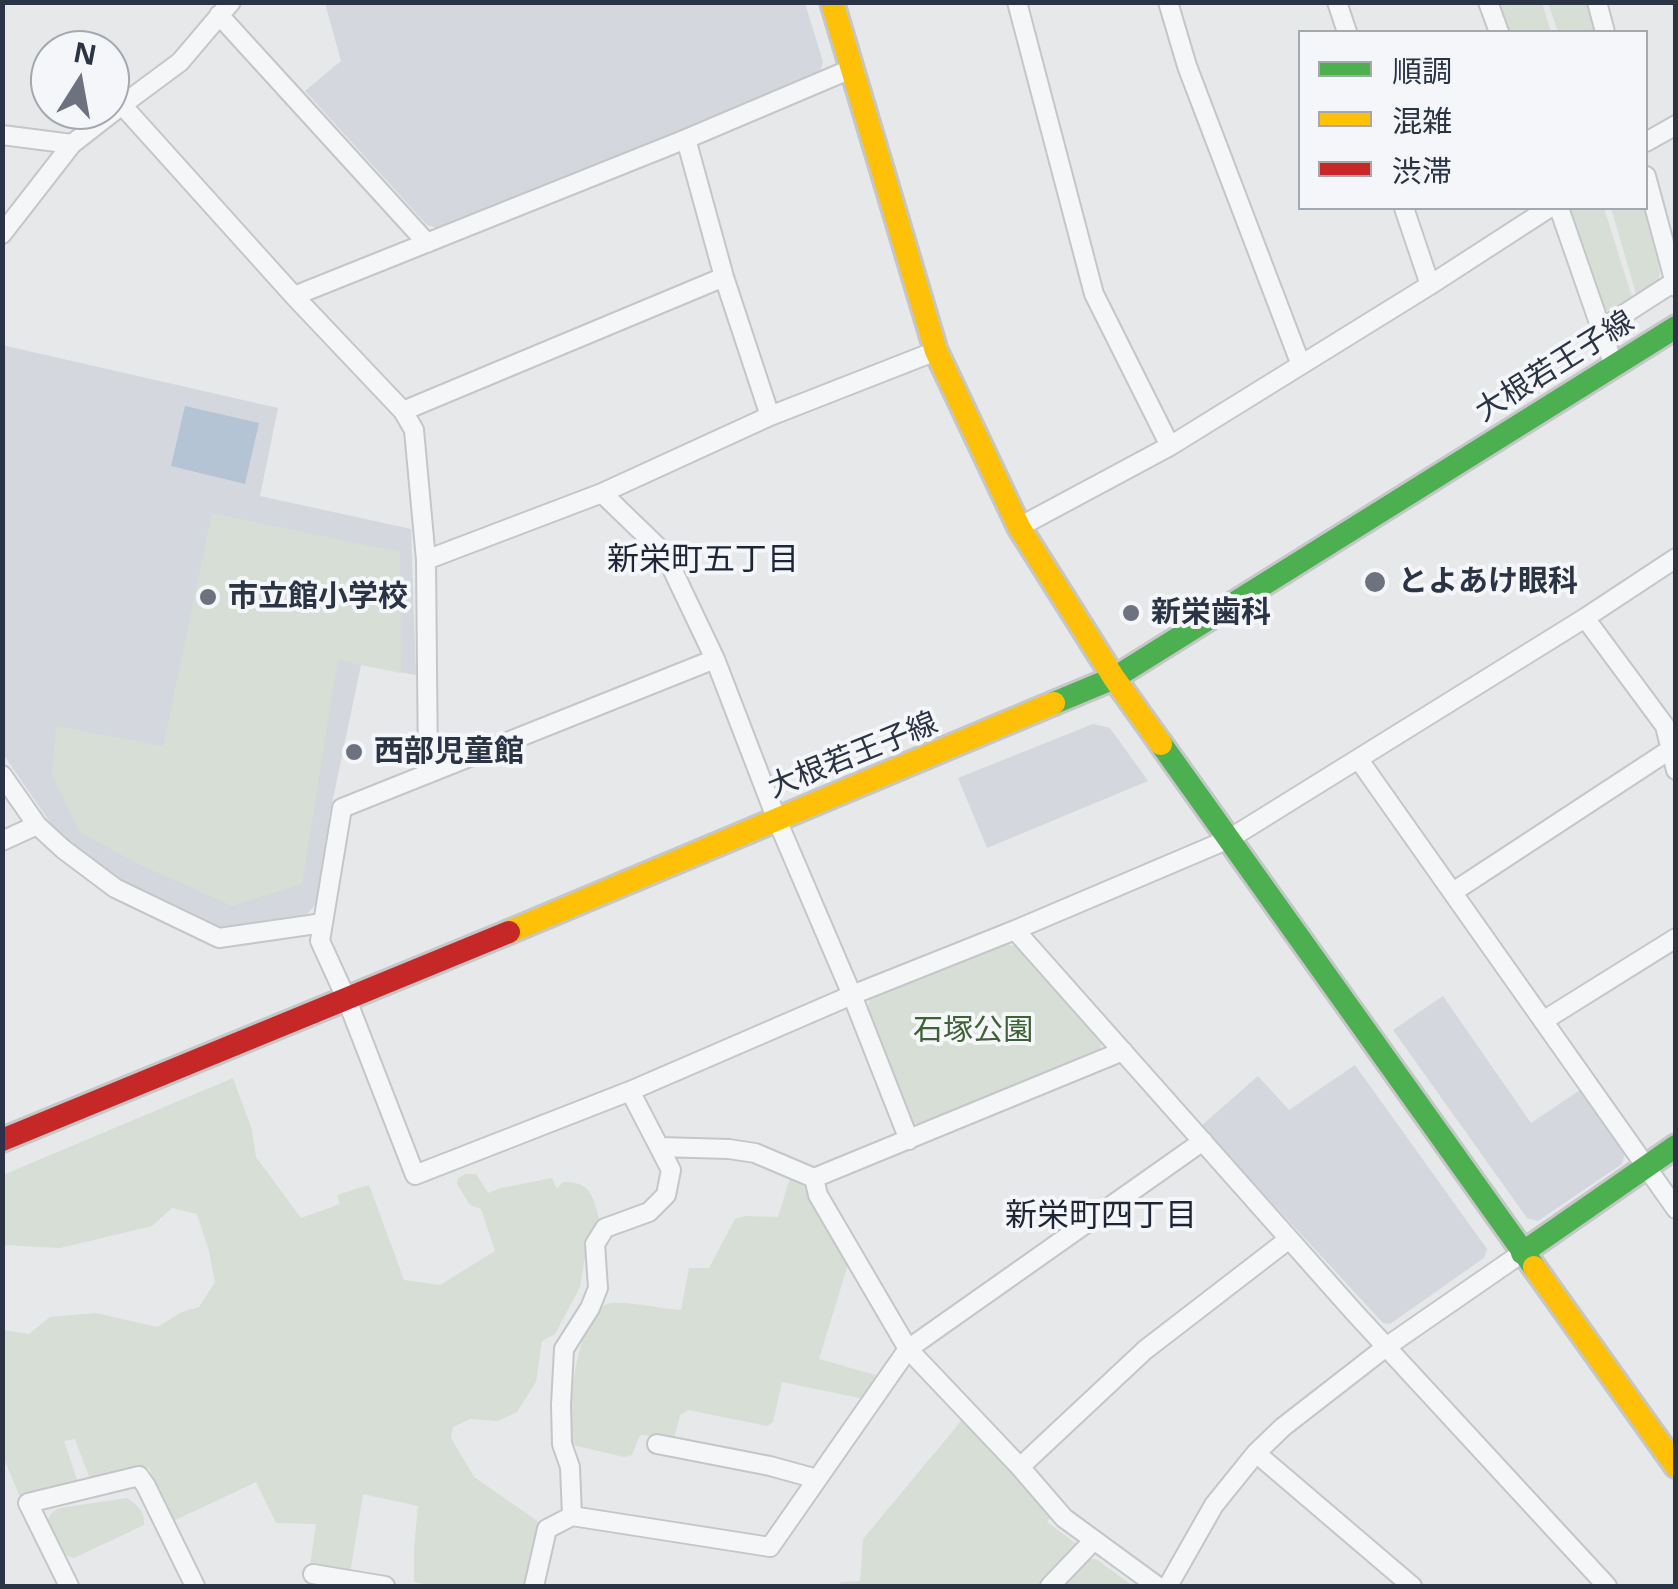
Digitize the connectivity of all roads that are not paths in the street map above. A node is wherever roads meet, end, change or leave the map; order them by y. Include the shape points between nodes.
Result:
1 (832, 2) edge
2 (1017, 2) edge
3 (1168, 2) edge
4 (1337, 2) edge
5 (1488, 2) edge
6 (1597, 2) edge
7 (225, 9) edge
8 (1346, 30) edge
9 (1497, 30) edge
10 (1604, 30) edge
11 (851, 69) junction
12 (130, 99) edge
13 (130, 114) edge
14 (1676, 125) edge
15 (90, 130) edge
16 (2, 136) edge
17 (686, 139) junction
18 (1648, 141) edge
19 (72, 144) junction
20 (1648, 184) edge
21 (1405, 210) edge
22 (1546, 210) edge
23 (1560, 210) edge
24 (2, 234) edge
25 (427, 243) junction
26 (724, 277) junction
27 (1430, 285) junction
28 (1675, 285) edge
29 (294, 296) junction
30 (1676, 327) edge
31 (1601, 329) junction
32 (936, 350) junction
33 (1301, 365) junction
34 (1614, 366) junction
35 (403, 412) junction
36 (770, 416) junction
37 (1170, 446) junction
38 (602, 493) junction
39 (1019, 527) junction
40 (1676, 558) edge
41 (426, 560) junction
42 (1585, 618) junction
43 (715, 659) junction
44 (1114, 678) junction
45 (1671, 749) junction
46 (1358, 760) junction
47 (1676, 770) edge
48 (428, 773) junction
49 (2, 775) edge
50 (777, 820) junction
51 (37, 825) junction
52 (1230, 839) junction
53 (2, 841) edge
54 (1453, 892) junction
55 (323, 923) junction
56 (1015, 930) junction
57 (1676, 938) edge
58 (852, 995) junction
59 (347, 1000) junction
60 (1543, 1021) junction
61 (1124, 1051) junction
62 (630, 1090) junction
63 (2, 1140) edge
64 (909, 1140) junction
65 (1203, 1141) junction
66 (1676, 1146) edge
67 (660, 1148) junction
68 (1645, 1167) junction
69 (814, 1178) junction
70 (1676, 1209) edge
71 (1289, 1240) junction
72 (1522, 1253) junction
73 (1386, 1347) junction
74 (908, 1349) junction
75 (657, 1444) dead end
76 (1256, 1454) junction
77 (1676, 1466) edge
78 (1020, 1467) junction
79 (817, 1480) junction
80 (572, 1516) junction
81 (1094, 1540) junction
82 (313, 1574) dead end
83 (339, 1583) edge
84 (70, 1586) edge
85 (195, 1586) edge
86 (385, 1586) edge
87 (534, 1586) edge
88 (1050, 1586) edge
89 (1157, 1586) edge
90 (1168, 1586) edge
91 (1412, 1586) edge
92 (1607, 1586) edge

1 - 11 street
2 - 37 street via 1094,294
3 - 33 street
4 - 8 street
5 - 9 street
6 - 10 street
7 - 12 street via 180,62
7 - 25 street
11 - 17 street
11 - 32 street
13 - 29 street
14 - 18 street
15 - 19 street
16 - 19 street
17 - 25 street
17 - 26 street
19 - 24 street
20 - 28 street
21 - 27 street
22 - 27 street
23 - 31 street
25 - 29 street
26 - 35 street
26 - 36 street
27 - 33 street
28 - 31 street
29 - 35 street
30 - 34 street, 大根若王子線
31 - 34 street
32 - 36 street
32 - 39 street
33 - 37 street
34 - 44 street, 大根若王子線
35 - 41 street via 414,430
36 - 38 street
37 - 39 street
38 - 41 street
38 - 43 street via 664,554
39 - 44 street
40 - 42 street
41 - 48 street
42 - 45 street via 1664,726
42 - 46 street
43 - 48 street
43 - 50 street
44 - 50 street, 大根若王子線
44 - 52 street
45 - 47 street
45 - 54 street
46 - 52 street
46 - 54 street
48 - 55 street via 342,808
49 - 51 street
50 - 58 street
50 - 59 street, 大根若王子線
51 - 53 street
51 - 55 street via 115,888 220,938
52 - 56 street
52 - 72 street
54 - 60 street
55 - 59 street via 320,941
56 - 58 street
56 - 61 street
57 - 60 street
58 - 62 street
58 - 64 street
59 - 62 street via 416,1175
59 - 63 street, 大根若王子線
60 - 68 street
61 - 64 street
61 - 65 street
62 - 67 street
64 - 69 street
65 - 71 street
65 - 74 street
66 - 68 street
67 - 69 street via 755,1153
67 - 80 street via 671,1170 666,1195 649,1212 606,1228 595,1244 598,1288 564,1349 560,1405
68 - 70 street
68 - 72 street
69 - 74 street
71 - 73 street
71 - 78 street via 1145,1350
72 - 73 street
72 - 77 street
73 - 76 street
73 - 92 street
74 - 78 street
74 - 79 street
75 - 79 street
76 - 90 street via 1214,1505
76 - 91 street
78 - 81 street via 1064,1518
79 - 80 street via 770,1547
80 - 87 street via 548,1529
81 - 88 street
81 - 89 street
82 - 83 street
83 - 86 street
84 - 85 street via 28,1503 139,1476

